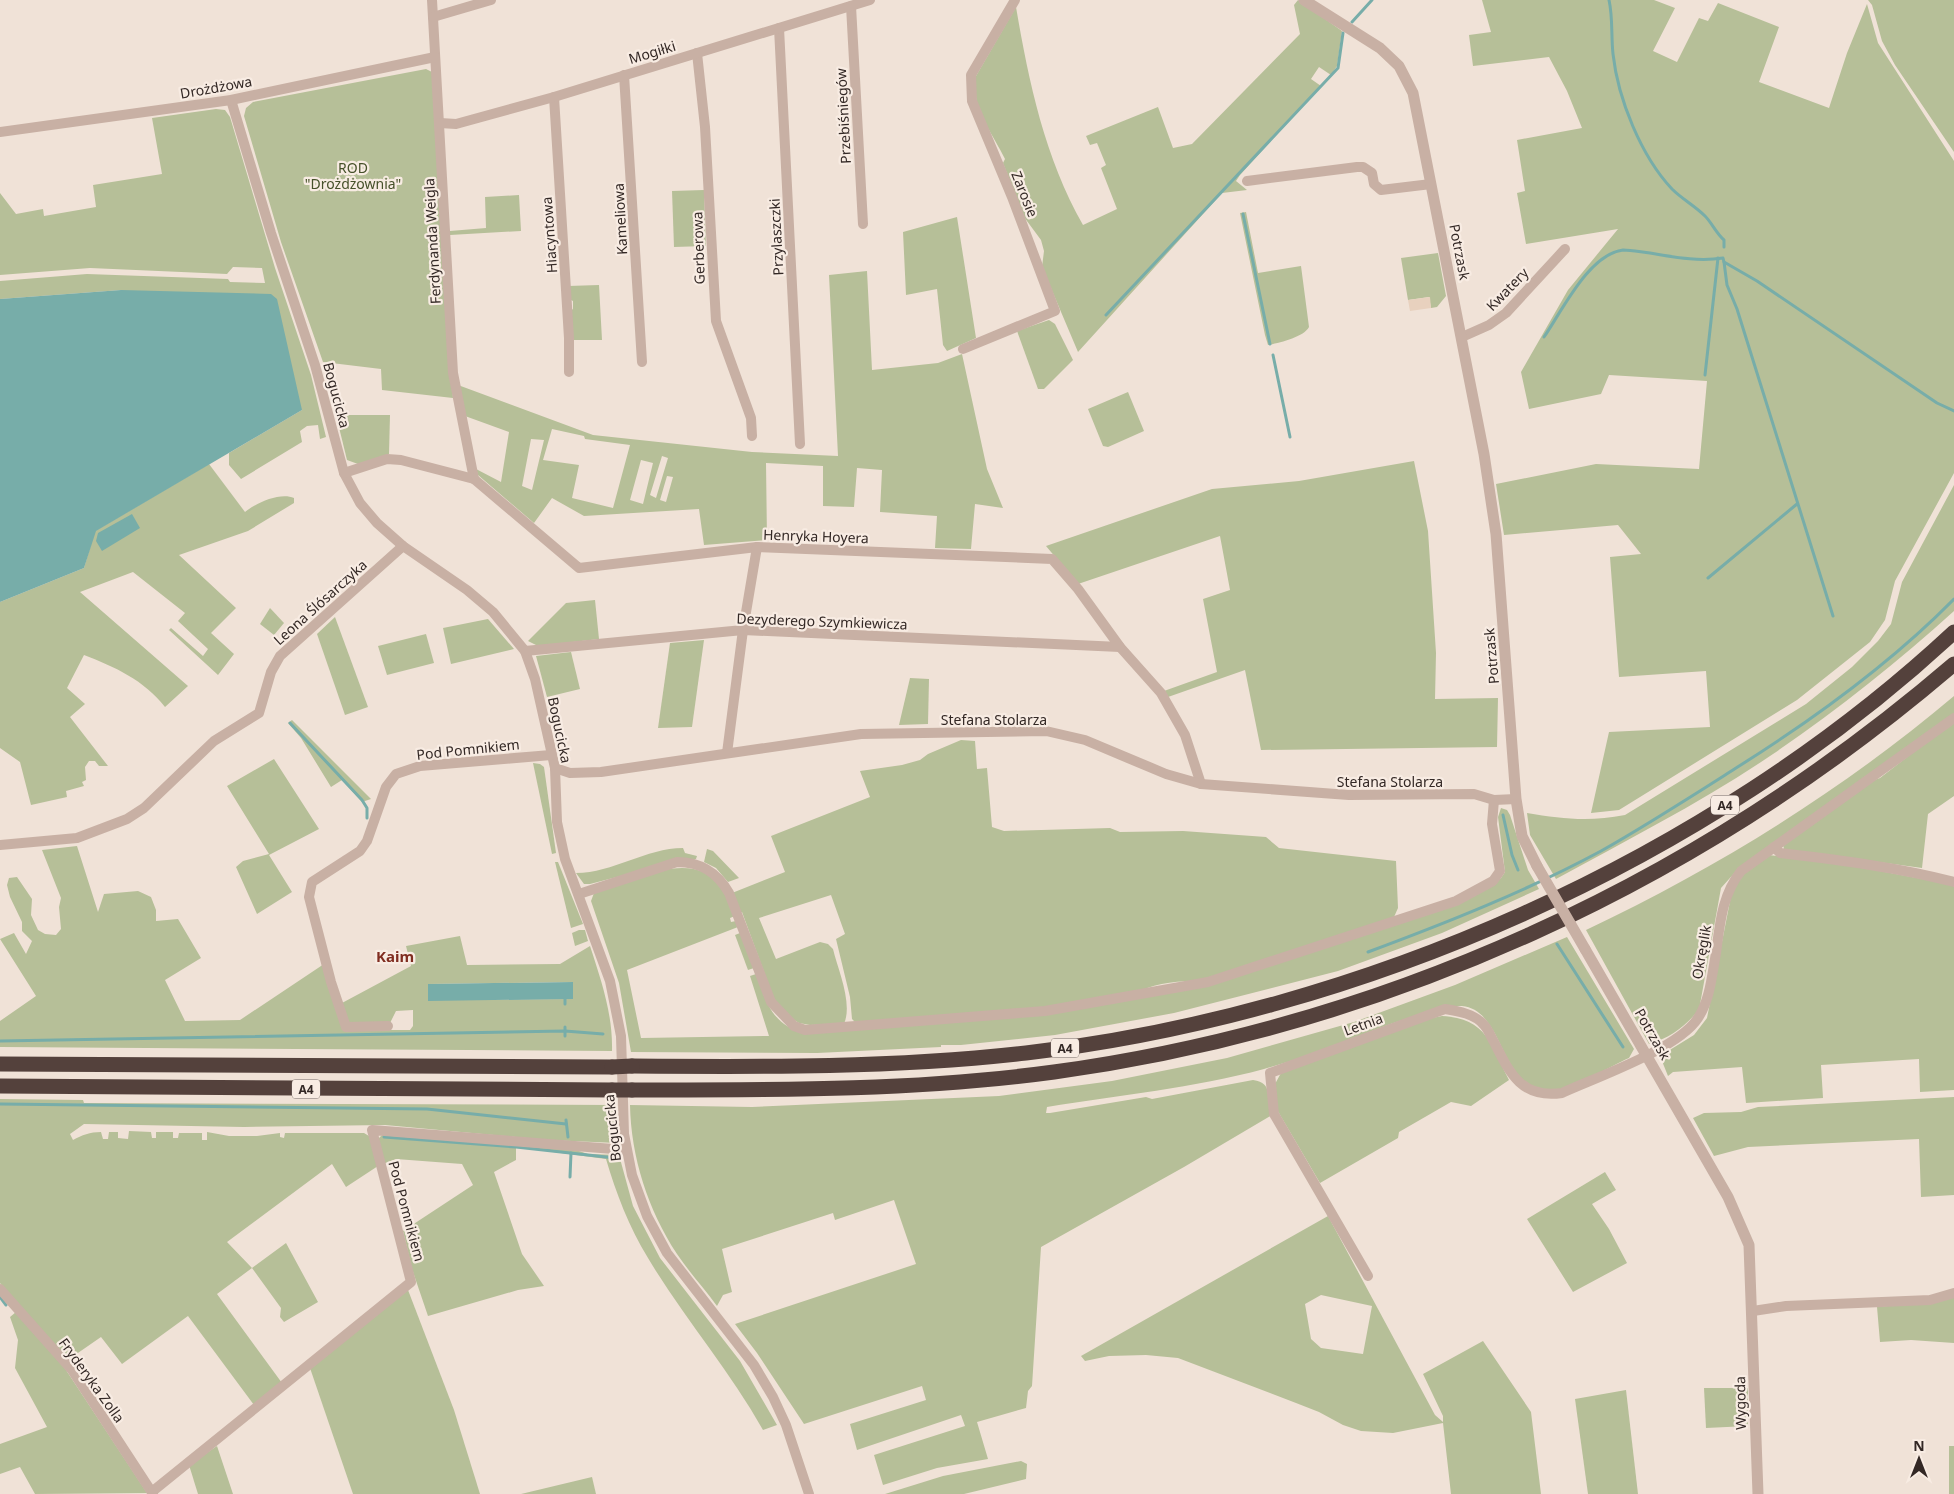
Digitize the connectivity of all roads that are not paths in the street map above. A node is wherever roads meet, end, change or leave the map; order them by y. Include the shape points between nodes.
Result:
1 (432, 0) edge
2 (491, 0) edge
3 (870, 0) edge
4 (1015, 0) edge
5 (1304, 0) edge
6 (851, 6) junction
7 (433, 17) junction
8 (779, 28) junction
9 (697, 53) junction
10 (435, 58) junction
11 (624, 75) junction
12 (554, 96) junction
13 (231, 100) junction
14 (440, 123) junction
15 (0, 132) edge
16 (1247, 181) dead end
17 (1431, 184) junction
18 (863, 224) dead end
19 (1565, 249) dead end
20 (1462, 336) junction
21 (963, 349) dead end
22 (642, 362) dead end
23 (569, 372) dead end
24 (752, 436) dead end
25 (800, 444) dead end
26 (344, 473) junction
27 (474, 479) junction
28 (403, 546) junction
29 (758, 547) junction
30 (743, 630) junction
31 (1954, 632) edge
32 (1120, 647) junction
33 (525, 651) junction
34 (1954, 664) edge
35 (1954, 718) edge
36 (727, 753) junction
37 (551, 754) junction
38 (556, 768) junction
39 (1201, 784) junction
40 (1516, 799) junction
41 (1494, 800) junction
42 (0, 845) edge
43 (1774, 847) junction
44 (1954, 882) edge
45 (579, 894) junction
46 (388, 1026) dead end
47 (1647, 1054) junction
48 (0, 1064) edge
49 (0, 1086) edge
50 (626, 1150) junction
51 (1368, 1276) dead end
52 (0, 1289) edge
53 (1954, 1293) edge
54 (1753, 1311) junction
55 (153, 1493) edge
56 (809, 1494) edge
57 (1758, 1494) edge

1 - 7 street, Ferdynanda Weigla
2 - 7 street
3 - 6 street, Mogiłki
4 - 21 street, Zarosie via 970,75 972,101 1055,311
5 - 17 street, Potrzask via 1380,48 1399,66 1413,93
6 - 8 street, Mogiłki
6 - 18 street, Przebiśniegów
7 - 10 street, Ferdynanda Weigla
8 - 9 street, Mogiłki
8 - 25 street, Przylaszczki
9 - 11 street, Mogiłki
9 - 24 street, Gerberowa via 705,127 716,321 751,418
10 - 13 street, Drożdżowa
10 - 14 street, Ferdynanda Weigla
11 - 12 street, Mogiłki
11 - 22 street, Kameliowa
12 - 14 street, Mogiłki via 456,124
12 - 23 street, Hiacyntowa
13 - 15 street, Drożdżowa
13 - 26 street, Bogucicka via 315,364
14 - 27 street, Ferdynanda Weigla via 453,373
16 - 17 street via 1363,167 1372,173 1374,184 1381,190
17 - 20 street, Potrzask
19 - 20 street, Kwatery via 1506,313 1489,326
20 - 40 street, Potrzask via 1496,534
26 - 27 street, Henryka Hoyera via 387,459
26 - 28 street, Bogucicka via 360,503
27 - 29 street, Henryka Hoyera via 579,568
28 - 33 street, Bogucicka via 494,612
28 - 42 street, Leona Ślósarczyka via 280,656 271,672 262,709 256,716 214,741 144,808 127,819 77,838
29 - 30 street
29 - 32 street, Henryka Hoyera via 1052,559
30 - 32 street, Dezyderego Szymkiewicza
30 - 33 street, Dezyderego Szymkiewicza
30 - 36 street
31 - 48 highway, A4, bridge via 1892,686 1819,742 1731,802 1611,870 1441,948 1261,1008 1184,1026 1027,1052 953,1060 821,1066
32 - 39 street, Henryka Hoyera via 1162,695 1185,735
33 - 37 street, Bogucicka via 535,679
34 - 49 highway, A4, bridge via 1795,787 1664,868 1581,912 1442,972 1353,1004 1208,1044 1051,1072 858,1088 612,1090
35 - 43 street, Okręglik
36 - 38 street, Stefana Stolarza via 601,772 570,773
36 - 39 street, Stefana Stolarza via 861,734 1046,732 1085,740 1166,774
37 - 38 street, Bogucicka
37 - 46 street, Pod Pomnikiem via 420,766 396,774 386,787 360,852 312,882 309,897 346,1027
38 - 45 street, Bogucicka via 557,822 565,859
39 - 41 street, Stefana Stolarza via 1349,796 1474,794
40 - 41 street, Stefana Stolarza
40 - 47 street, Potrzask, bridge via 1522,836 1537,866
41 - 45 street via 1492,824 1500,871 1493,881 1456,901 1208,982 1045,1011 805,1030 794,1026 771,1002 729,892 721,879 707,868 677,862
43 - 44 street via 1780,852 1857,862
43 - 47 street, Okręglik via 1741,871 1732,883 1721,916 1710,987 1697,1020 1675,1040
45 - 50 street, Bogucicka via 610,981 621,1036
47 - 51 street, Letnia via 1562,1092 1548,1095 1530,1091 1517,1080 1503,1060 1484,1024 1466,1013 1445,1009 1270,1073 1274,1114
47 - 54 street, Potrzask via 1728,1197 1750,1245
50 - 55 street, Pod Pomnikiem via 372,1130 411,1282
50 - 56 street, Bogucicka via 639,1196 667,1253 754,1365 781,1411
52 - 55 street, Fryderyka Zolla via 72,1370
53 - 54 street via 1930,1300 1786,1306
54 - 57 street, Wygoda

